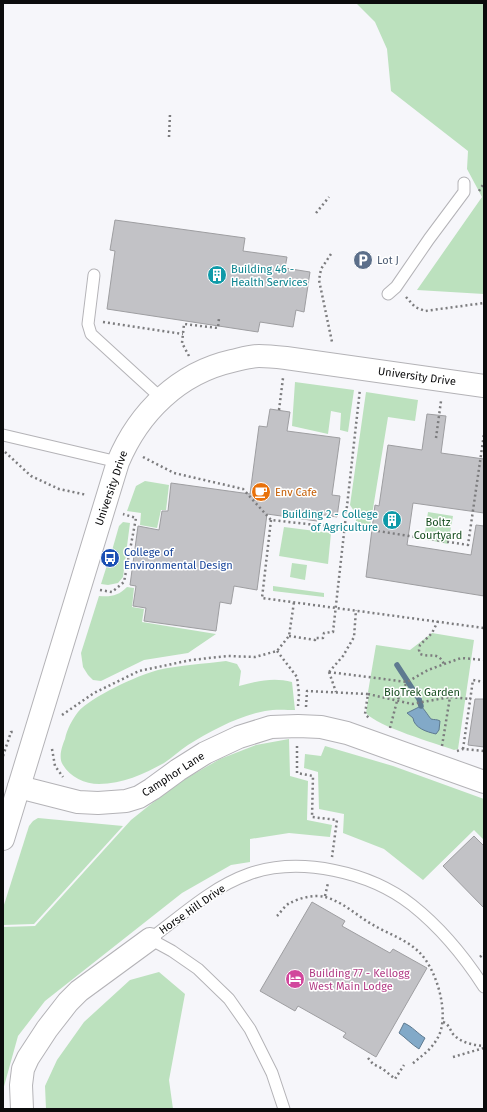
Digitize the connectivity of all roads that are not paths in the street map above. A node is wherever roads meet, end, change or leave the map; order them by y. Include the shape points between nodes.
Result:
1 (464, 183) dead end
2 (94, 275) dead end
3 (392, 290) road end
4 (484, 386) edge
5 (161, 398) junction
6 (3, 435) edge
7 (118, 462) junction
8 (484, 782) edge
9 (19, 787) junction
10 (3, 839) edge
11 (150, 939) junction
12 (484, 987) edge
13 (22, 1109) edge
14 (284, 1109) edge

1 - 3 lane via 464,192
2 - 5 lane via 88,324 91,334
4 - 5 street, University Drive via 258,356 226,362 199,372
5 - 7 street, University Drive via 136,427
6 - 7 lane
7 - 9 street, University Drive
8 - 9 street, Camphor Lane via 347,733 321,727 298,726 271,727 238,737 205,753 139,797 126,801 78,802
9 - 10 street, University Drive
11 - 12 lane, Horse Hill Drive via 215,890 248,874 288,867 322,868 370,882 389,890 412,905 466,960
11 - 13 street, Horse Hill Drive via 79,991 47,1029 23,1069
11 - 14 lane via 198,969 229,999 250,1029 269,1067

